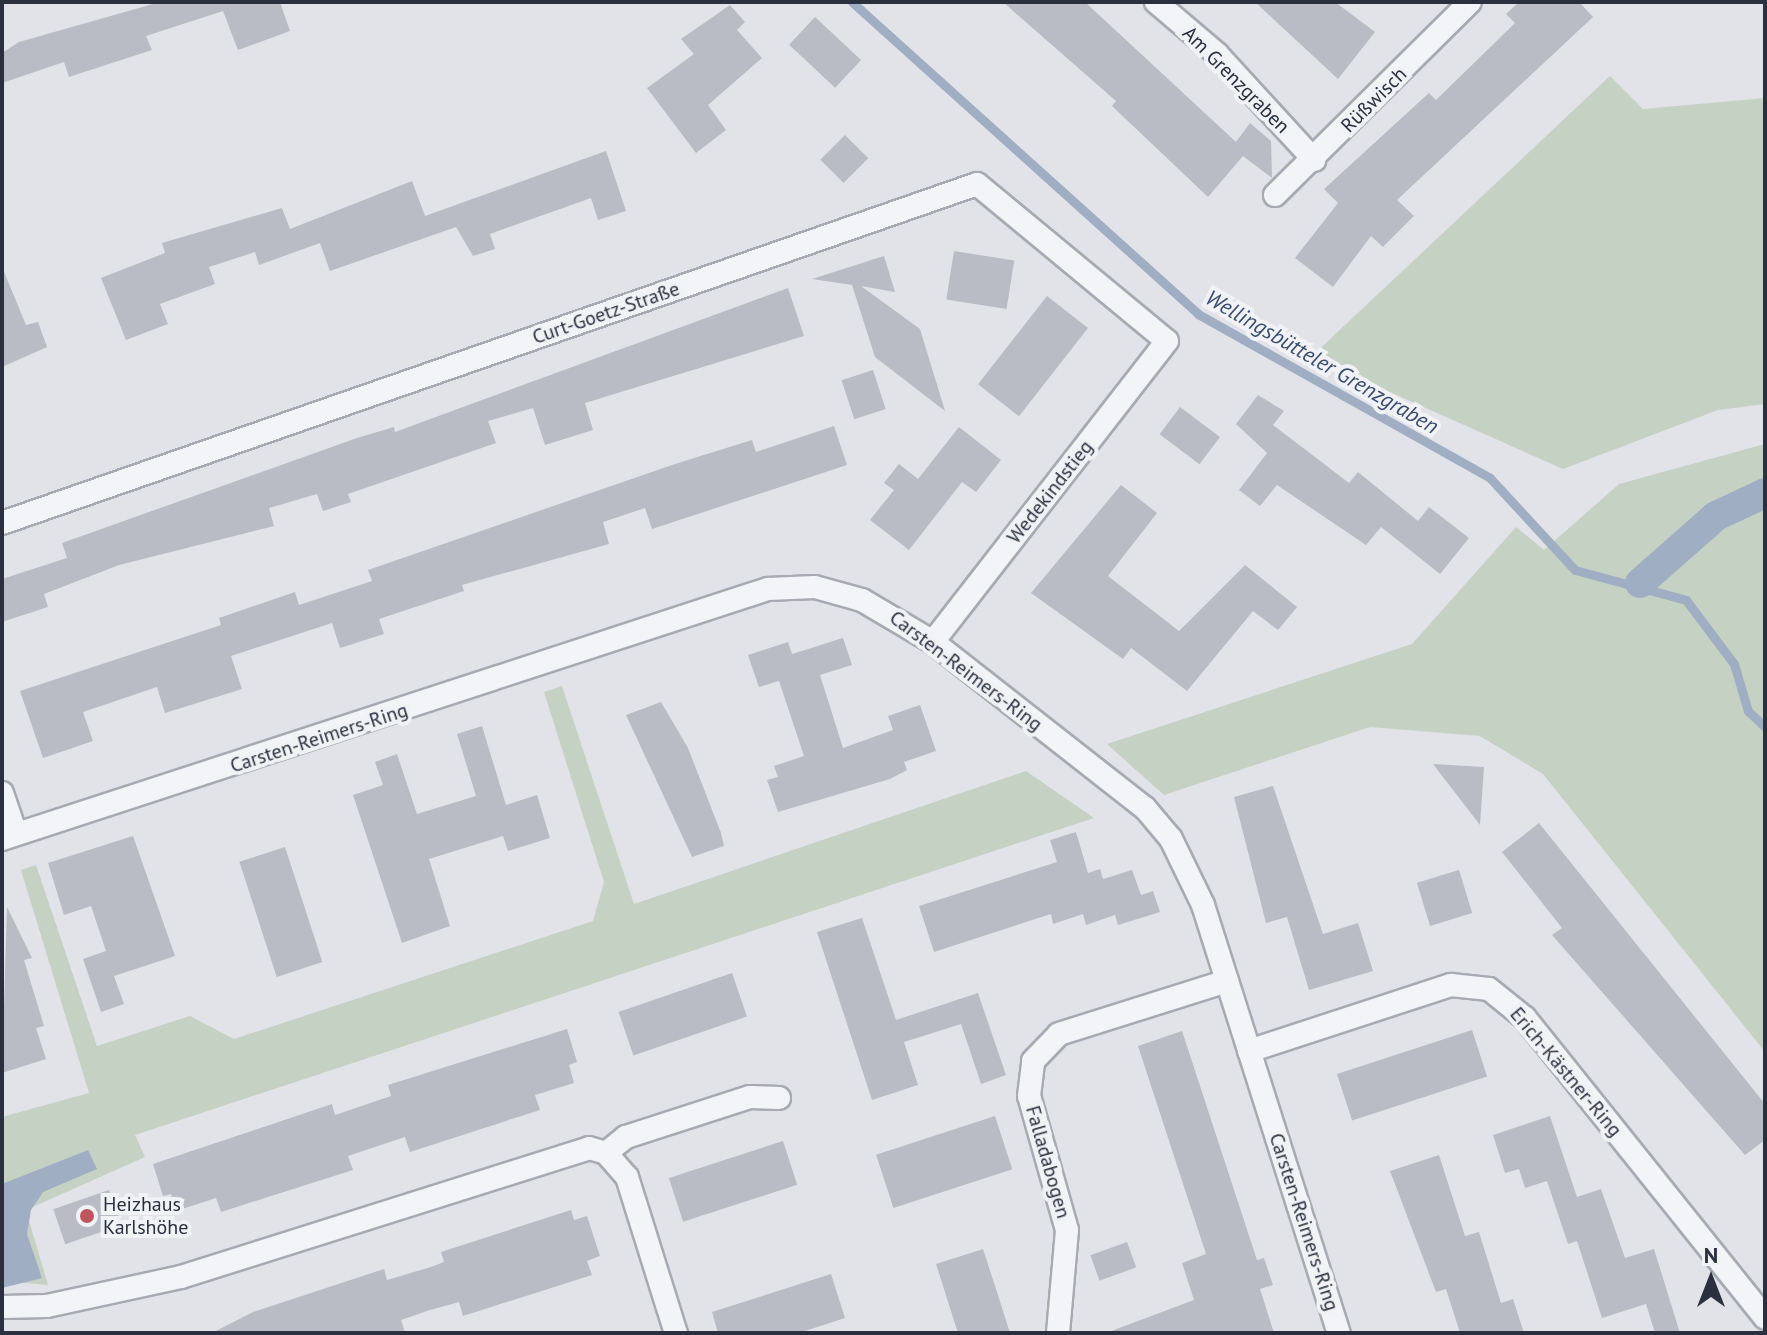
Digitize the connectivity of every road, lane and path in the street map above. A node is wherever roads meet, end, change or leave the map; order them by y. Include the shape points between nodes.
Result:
1 (1156, 2) edge
2 (1470, 2) edge
3 (1314, 160) junction
4 (1275, 195) dead end
5 (1167, 341) joint
6 (2, 523) edge
7 (933, 642) junction
8 (2, 793) edge
9 (9, 836) edge
10 (1227, 981) junction
11 (1249, 1051) junction
12 (779, 1098) dead end
13 (606, 1153) junction
14 (2, 1307) edge
15 (1765, 1318) edge
16 (676, 1333) edge
17 (1058, 1333) edge
18 (1339, 1333) edge

1 - 3 street, Am Grenzgraben via 1217,54
2 - 3 street, Rüßwisch
3 - 4 street, Rüßwisch
5 - 6 street, Curt-Goetz-Straße via 977,184
5 - 7 street, Wedekindstieg
7 - 9 street, Carsten-Reimers-Ring via 833,590 768,589
7 - 10 street, Carsten-Reimers-Ring via 1159,823 1193,878
8 - 9 street
10 - 11 street, Carsten-Reimers-Ring
10 - 17 street, Falladabogen via 1059,1034 1033,1061 1029,1096 1067,1230
11 - 15 street, Erich-Kästner-Ring via 1451,985 1489,989 1525,1018
11 - 18 street, Carsten-Reimers-Ring
12 - 13 street via 750,1097 626,1137
13 - 14 street via 573,1150 153,1284 47,1306
13 - 16 street via 627,1177

